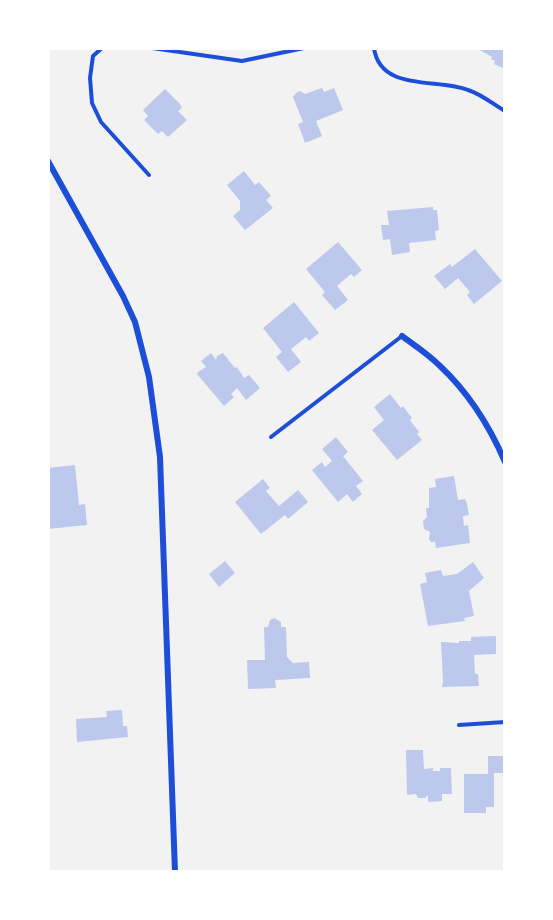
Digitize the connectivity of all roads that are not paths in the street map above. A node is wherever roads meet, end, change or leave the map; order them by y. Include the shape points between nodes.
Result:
1 (102, 48) edge
2 (152, 48) edge
3 (304, 48) edge
4 (374, 48) edge
5 (505, 111) edge
6 (48, 161) edge
7 (149, 175) dead end
8 (402, 336) joint
9 (272, 437) dead end
10 (505, 462) edge
11 (505, 722) edge
12 (459, 725) dead end
13 (175, 872) edge

1 - 7 lane via 93,56 92,103 101,122
2 - 3 lane via 242,61
4 - 5 lane via 376,60 386,72 411,81 468,90
6 - 13 street via 123,296 135,322 149,377 160,457
8 - 9 lane
8 - 10 street via 440,365 467,397
11 - 12 lane

